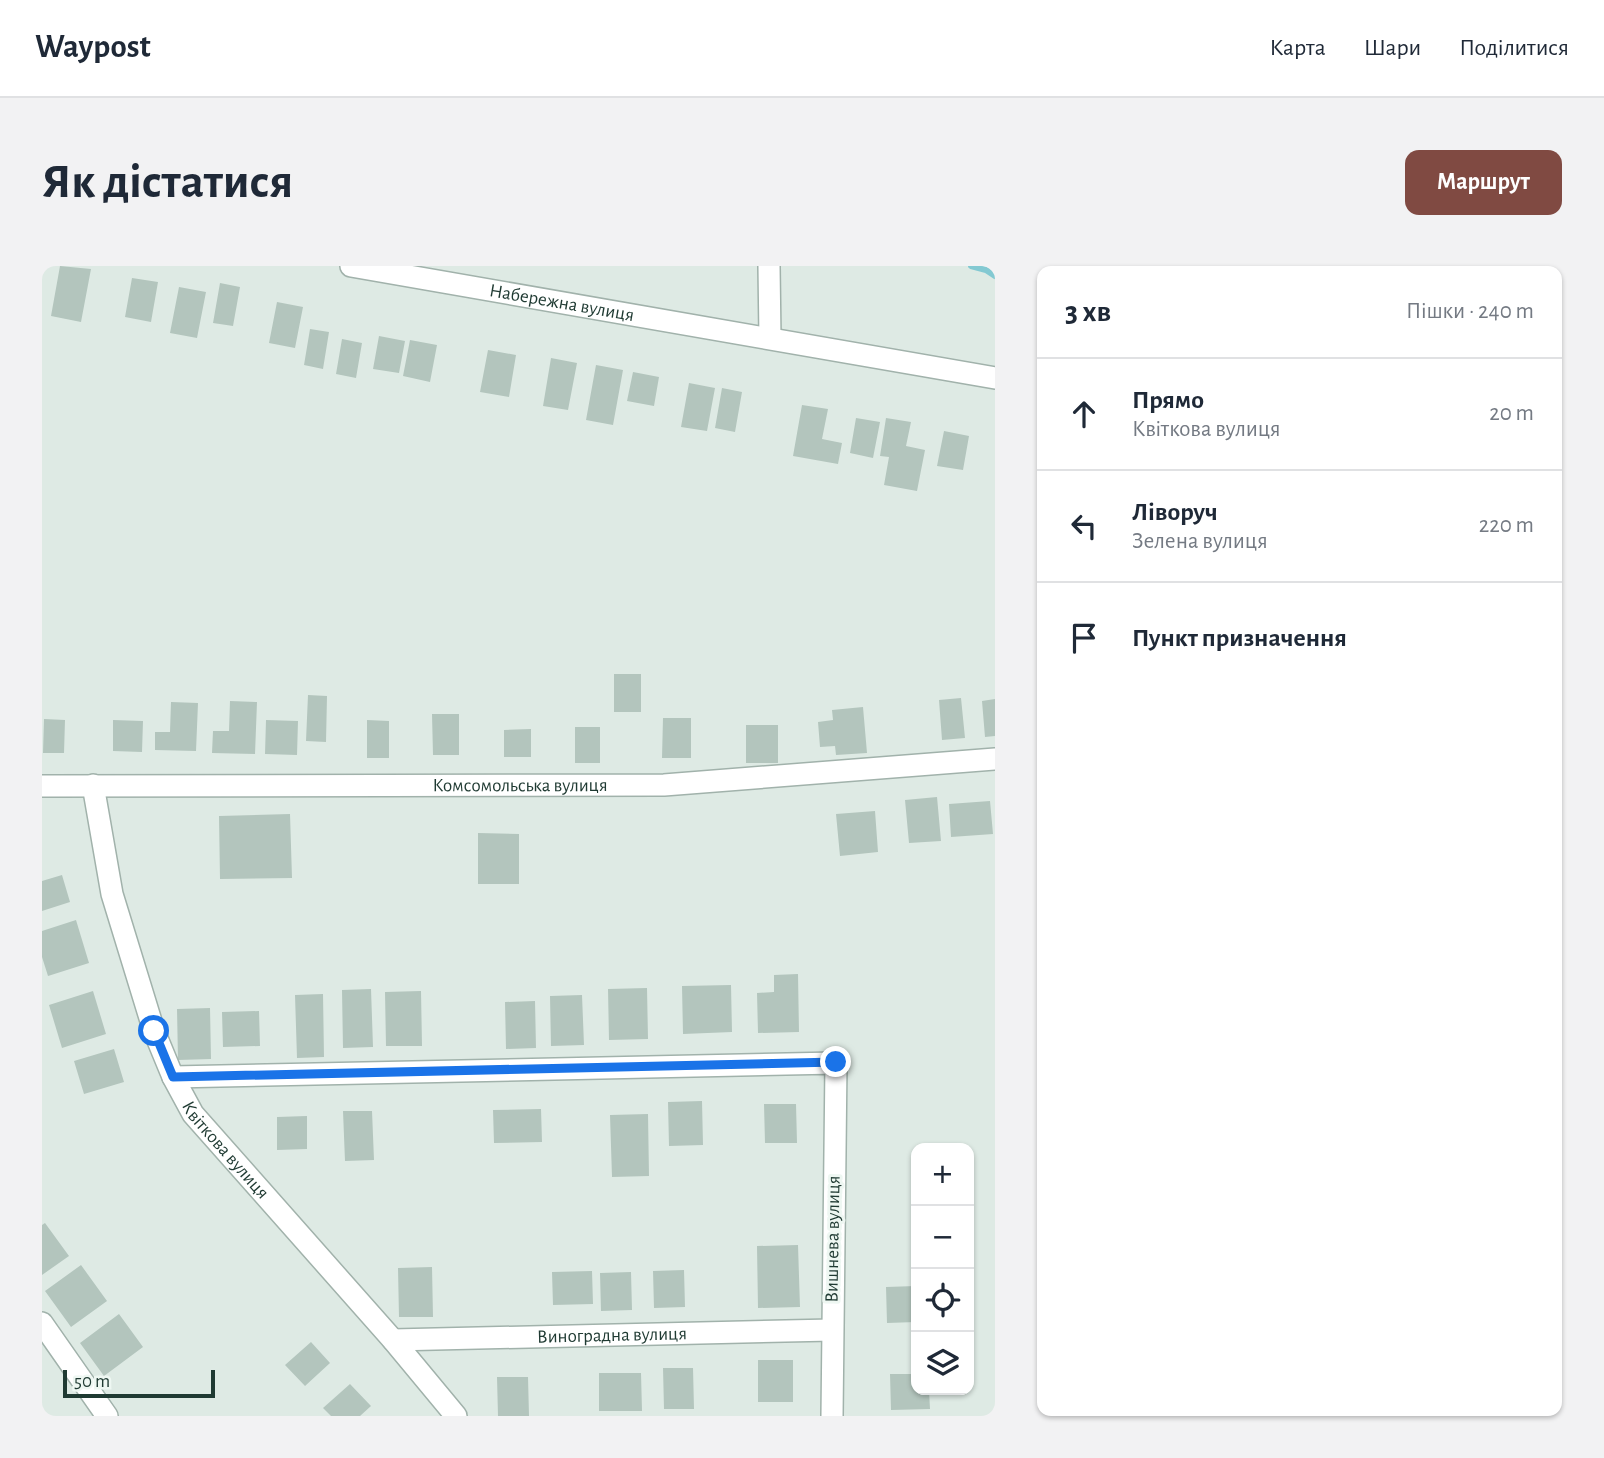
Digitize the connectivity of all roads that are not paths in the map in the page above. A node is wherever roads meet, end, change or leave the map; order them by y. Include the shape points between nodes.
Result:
1 (351, 266) edge
2 (769, 266) edge
3 (770, 338) junction
4 (995, 378) edge
5 (995, 759) edge
6 (93, 785) junction
7 (42, 786) edge
8 (173, 1077) junction
9 (42, 1323) edge
10 (832, 1330) junction
11 (393, 1340) junction
12 (107, 1416) edge
13 (456, 1416) edge
14 (832, 1416) edge

1 - 3 street, Набережна вулиця
2 - 3 street
3 - 4 street, Набережна вулиця
5 - 6 street, Комсомольська вулиця via 664,785
6 - 7 street, Комсомольська вулиця
6 - 8 street, Квіткова вулиця via 113,894 154,1031
8 - 10 street, Вишнева вулиця via 836,1062
8 - 11 street, Квіткова вулиця via 194,1114
9 - 12 street
10 - 11 street, Виноградна вулиця
10 - 14 street, Вишнева вулиця
11 - 13 street, Квіткова вулиця

